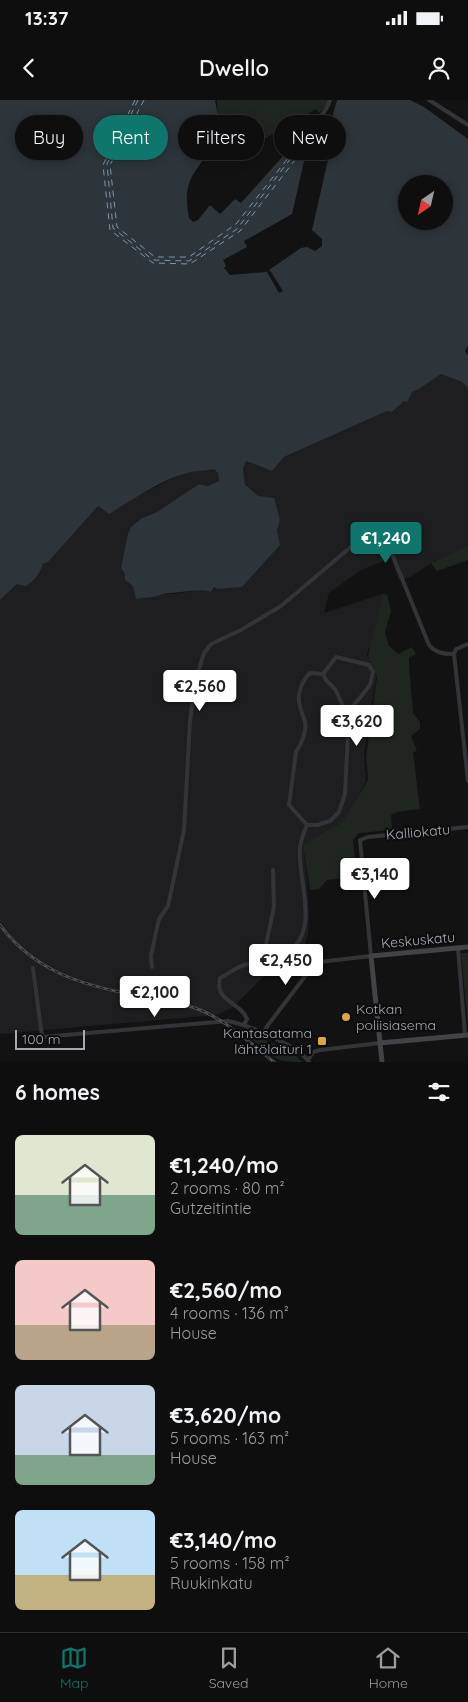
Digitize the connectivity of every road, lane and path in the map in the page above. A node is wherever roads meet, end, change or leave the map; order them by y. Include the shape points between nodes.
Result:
1 (330, 100) edge
2 (429, 100) edge
3 (323, 115) edge
4 (468, 125) edge
5 (468, 644) edge
6 (454, 654) junction
7 (323, 674) junction
8 (347, 714) junction
9 (468, 781) edge
10 (307, 825) junction
11 (468, 827) edge
12 (273, 870) dead end
13 (468, 947) edge
14 (458, 948) junction
15 (371, 956) junction
16 (263, 959) junction
17 (152, 967) dead end
18 (33, 968) dead end
19 (244, 1025) junction
20 (263, 1033) junction
21 (467, 1035) edge
22 (380, 1043) junction
23 (309, 1061) edge
24 (382, 1062) edge

1 - 3 street
2 - 4 street
5 - 6 street via 456,649
6 - 9 street
6 - 17 street via 436,652 426,641 386,541 373,536 364,538 281,606 211,644 204,653 195,682 184,830 168,906 159,919 151,956
7 - 8 street via 336,690
7 - 8 street via 339,657 369,665 373,672 370,685
7 - 10 street via 310,673 304,679 299,704 306,724 301,746 296,752 288,805
8 - 10 street via 345,794 339,812 330,821
10 - 16 street via 300,848 305,924 294,947 286,953
11 - 15 street, Kalliokatu via 360,840
12 - 16 street via 274,907
13 - 14 main road, Keskuskatu
14 - 15 main road, Keskuskatu
14 - 21 street
15 - 20 street via 319,962 313,966
15 - 22 main road
16 - 19 street via 241,966 220,978 218,984 229,1002 246,1014
18 - 19 street via 42,1037 220,1021
19 - 20 street
20 - 23 street
21 - 22 main road
22 - 23 street via 312,1052
22 - 24 main road

